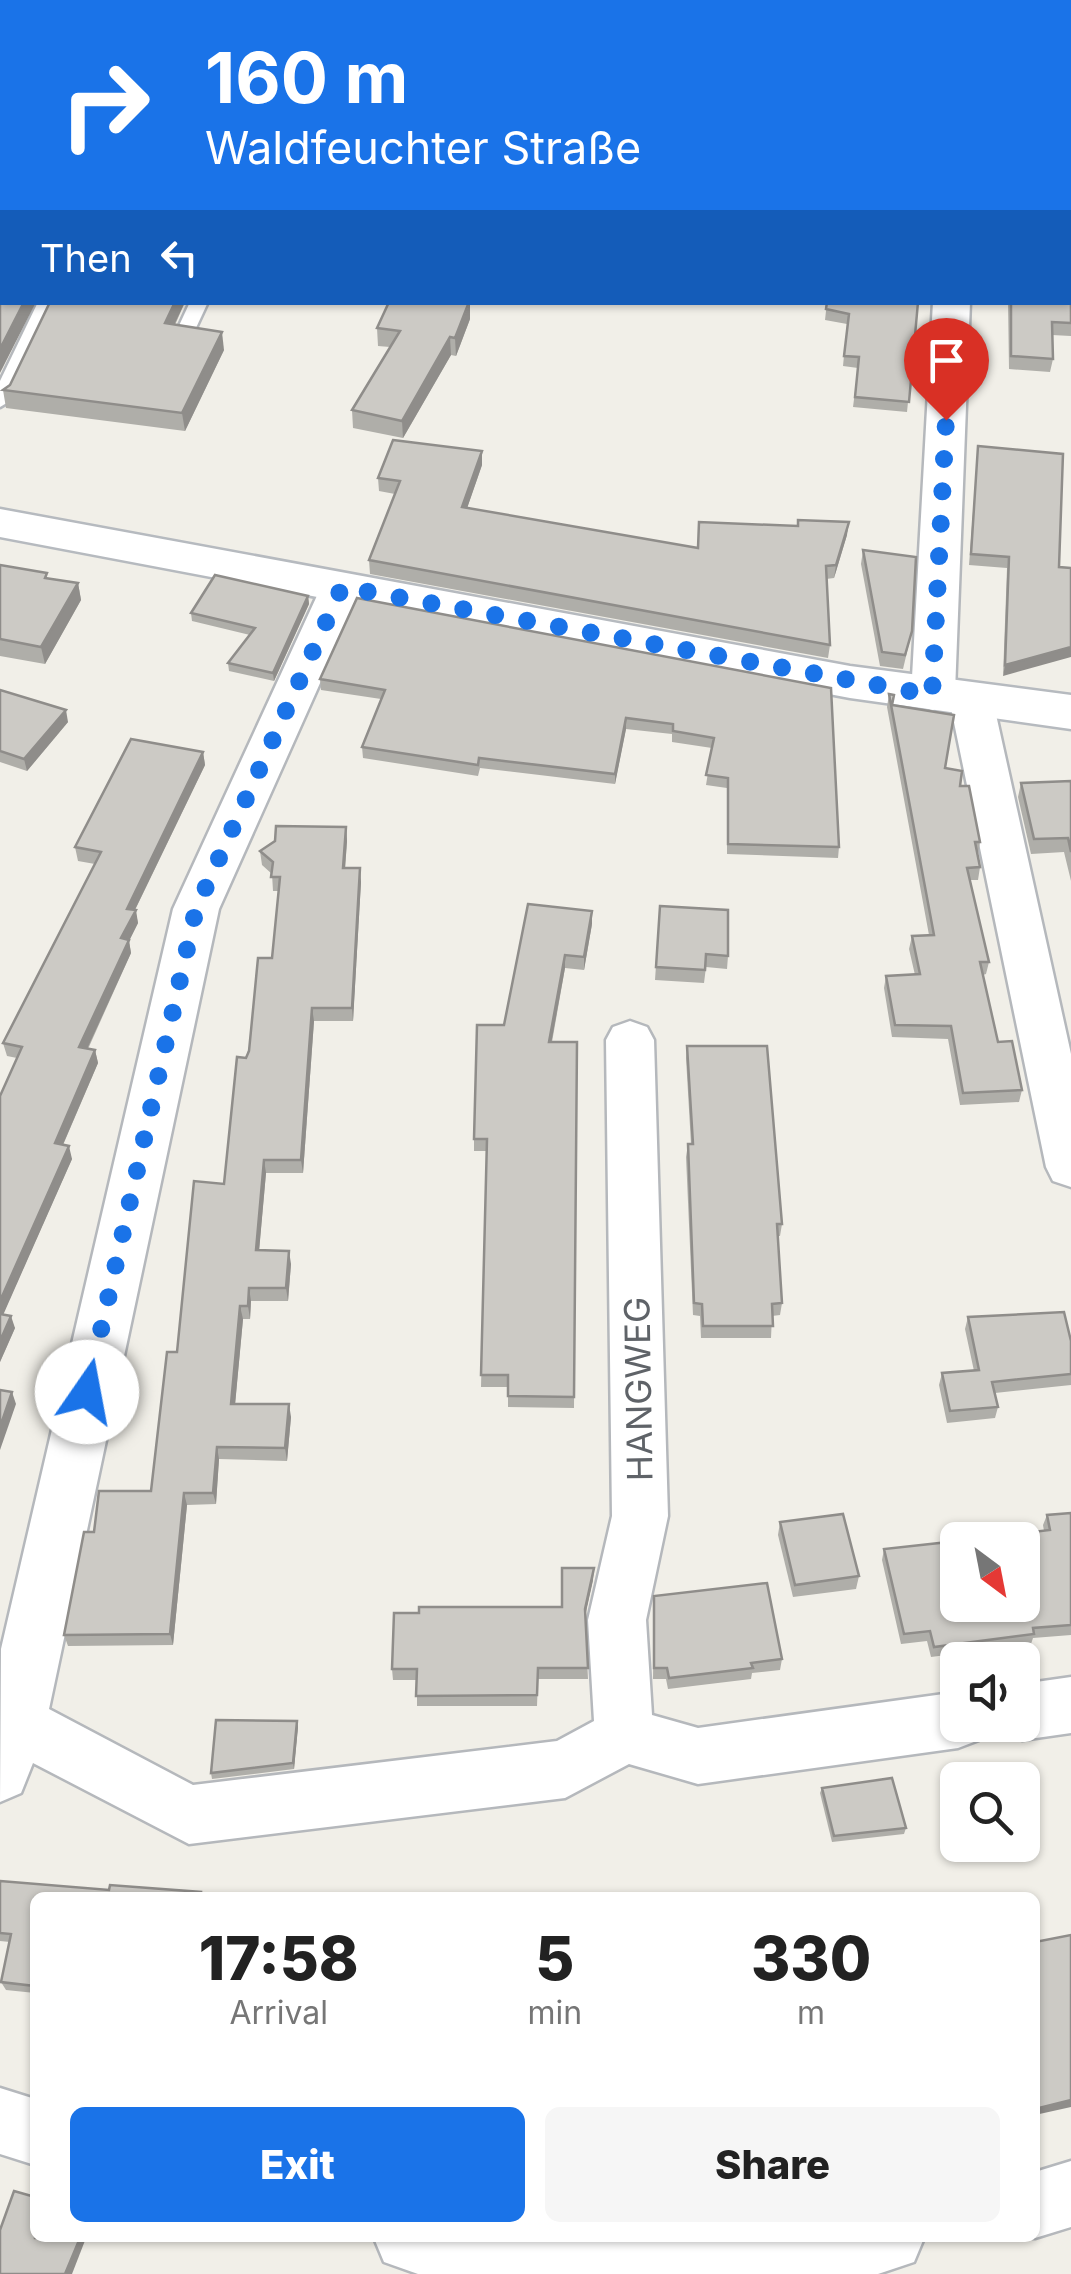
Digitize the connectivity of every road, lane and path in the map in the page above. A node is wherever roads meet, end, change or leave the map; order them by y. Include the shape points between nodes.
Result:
1 (47, 305) edge
2 (198, 305) edge
3 (952, 305) edge
4 (186, 330) edge
5 (0, 402) edge
6 (0, 523) edge
7 (342, 587) junction
8 (952, 698) junction
9 (1071, 712) edge
10 (630, 1040) dead end
11 (1071, 1167) edge
12 (1071, 1705) edge
13 (1040, 1709) edge
14 (940, 1722) edge
15 (624, 1736) junction
16 (9, 1748) edge
17 (0, 2122) edge
18 (30, 2131) edge
19 (1071, 2194) edge
20 (1040, 2204) edge
21 (424, 2242) edge
22 (870, 2242) edge
23 (640, 2274) edge

1 - 5 lane
2 - 4 lane
3 - 8 street
6 - 7 street
7 - 8 street
7 - 16 street via 196,909
8 - 9 street
8 - 11 street
10 - 15 street, HANGWEG via 640,1516 618,1620
12 - 13 street
14 - 15 street via 698,1756
15 - 16 street via 565,1768 189,1816
17 - 18 street
19 - 20 street
21 - 23 street via 523,2266
22 - 23 street

